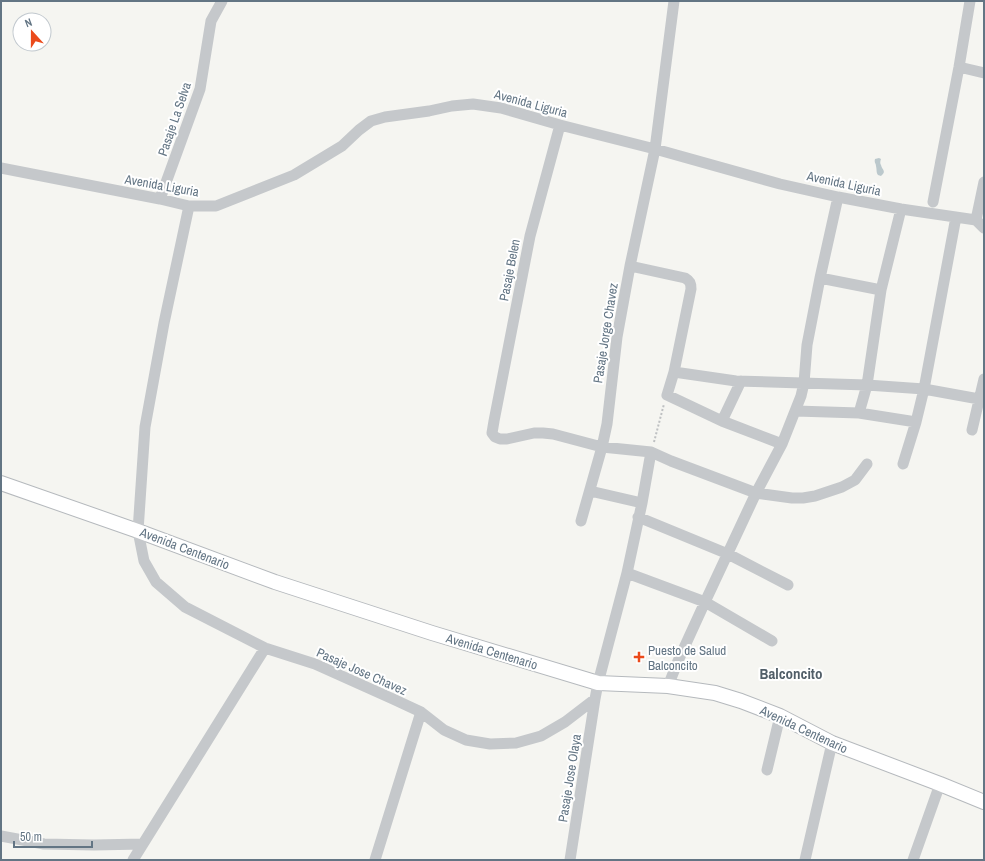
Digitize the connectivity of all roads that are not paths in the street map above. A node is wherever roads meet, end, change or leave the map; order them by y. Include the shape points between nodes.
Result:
1 (222, 1) edge
2 (674, 1) edge
3 (970, 1) edge
4 (959, 67) junction
5 (984, 73) edge
6 (560, 125) junction
7 (655, 149) junction
8 (1, 168) edge
9 (984, 182) edge
10 (838, 197) junction
11 (160, 199) junction
12 (933, 202) dead end
13 (189, 206) junction
14 (900, 209) junction
15 (956, 217) junction
16 (980, 224) edge
17 (630, 266) junction
18 (820, 278) junction
19 (882, 290) junction
20 (674, 372) junction
21 (984, 379) edge
22 (741, 381) junction
23 (804, 383) junction
24 (867, 385) junction
25 (924, 389) junction
26 (979, 399) junction
27 (796, 411) junction
28 (859, 413) junction
29 (722, 421) junction
30 (916, 422) junction
31 (972, 430) dead end
32 (782, 444) junction
33 (602, 447) junction
34 (651, 452) junction
35 (867, 464) dead end
36 (903, 464) dead end
37 (1, 483) edge
38 (590, 491) junction
39 (756, 493) junction
40 (642, 503) junction
41 (638, 517) junction
42 (581, 521) dead end
43 (138, 530) junction
44 (728, 554) junction
45 (627, 573) junction
46 (788, 586) dead end
47 (704, 602) junction
48 (772, 641) dead end
49 (265, 648) junction
50 (598, 683) junction
51 (668, 686) junction
52 (595, 700) junction
53 (421, 712) junction
54 (780, 716) junction
55 (832, 743) junction
56 (767, 770) dead end
57 (940, 784) junction
58 (984, 802) edge
59 (1, 836) edge
60 (143, 844) junction
61 (133, 860) edge
62 (375, 860) edge
63 (570, 860) edge
64 (805, 860) edge
65 (913, 860) edge

1 - 11 street, Pasaje La Selva via 211,21 200,89
2 - 7 street, Pasaje Jorge Chavez
3 - 4 street
4 - 5 street
4 - 12 street
6 - 7 street, Avenida Liguria
6 - 13 street, Avenida Liguria via 501,108 473,104 385,117 371,121 342,146 294,175 216,206
6 - 33 street, Pasaje Belen via 530,236 492,433 500,439 534,433 553,434
7 - 10 street, Avenida Liguria via 780,184
7 - 17 street, Pasaje Jorge Chavez
8 - 11 street, Avenida Liguria
9 - 16 street
10 - 14 street, Avenida Liguria
10 - 18 street
11 - 13 street, Avenida Liguria
13 - 43 street, Pasaje Jose Chavez via 145,427
14 - 15 street, Avenida Liguria
14 - 19 street
15 - 16 street, Avenida Liguria
15 - 25 street
17 - 20 street via 685,278 691,284
17 - 33 street, Pasaje Jorge Chavez via 616,337 607,424
18 - 19 street
18 - 23 street via 807,345
19 - 24 street
20 - 22 street
20 - 29 street via 667,395
21 - 26 street
22 - 23 street
22 - 29 street
23 - 24 street
23 - 27 street
24 - 25 street
24 - 28 street
25 - 26 street
25 - 30 street
26 - 31 street
27 - 28 street
27 - 32 street
28 - 30 street
29 - 32 street
30 - 36 street
32 - 39 street
33 - 34 street
33 - 38 street, Pasaje Jorge Chavez
34 - 39 street
34 - 40 street
35 - 39 street via 855,480 815,496 792,498
37 - 43 main road, Avenida Centenario
38 - 40 street
38 - 42 street, Pasaje Jorge Chavez
39 - 44 street
40 - 41 street
41 - 44 street
41 - 45 street
43 - 49 street, Pasaje Jose Chavez via 144,561 156,582 185,607
43 - 50 main road, Avenida Centenario via 282,584
44 - 46 street
44 - 47 street
45 - 47 street
45 - 50 street
47 - 48 street
47 - 51 street
49 - 53 street, Pasaje Jose Chavez via 314,664
49 - 60 street
50 - 51 main road, Avenida Centenario
50 - 52 street
51 - 54 main road, Avenida Centenario via 715,693
52 - 53 street, Pasaje Jose Chavez via 541,736 516,743 490,744 466,740 444,730
52 - 63 street, Pasaje Jose Olaya
53 - 62 street
54 - 55 main road, Avenida Centenario
54 - 56 street
55 - 57 main road, Avenida Centenario
55 - 64 street
57 - 58 main road, Avenida Centenario
57 - 65 street
59 - 60 street via 44,844
60 - 61 street

